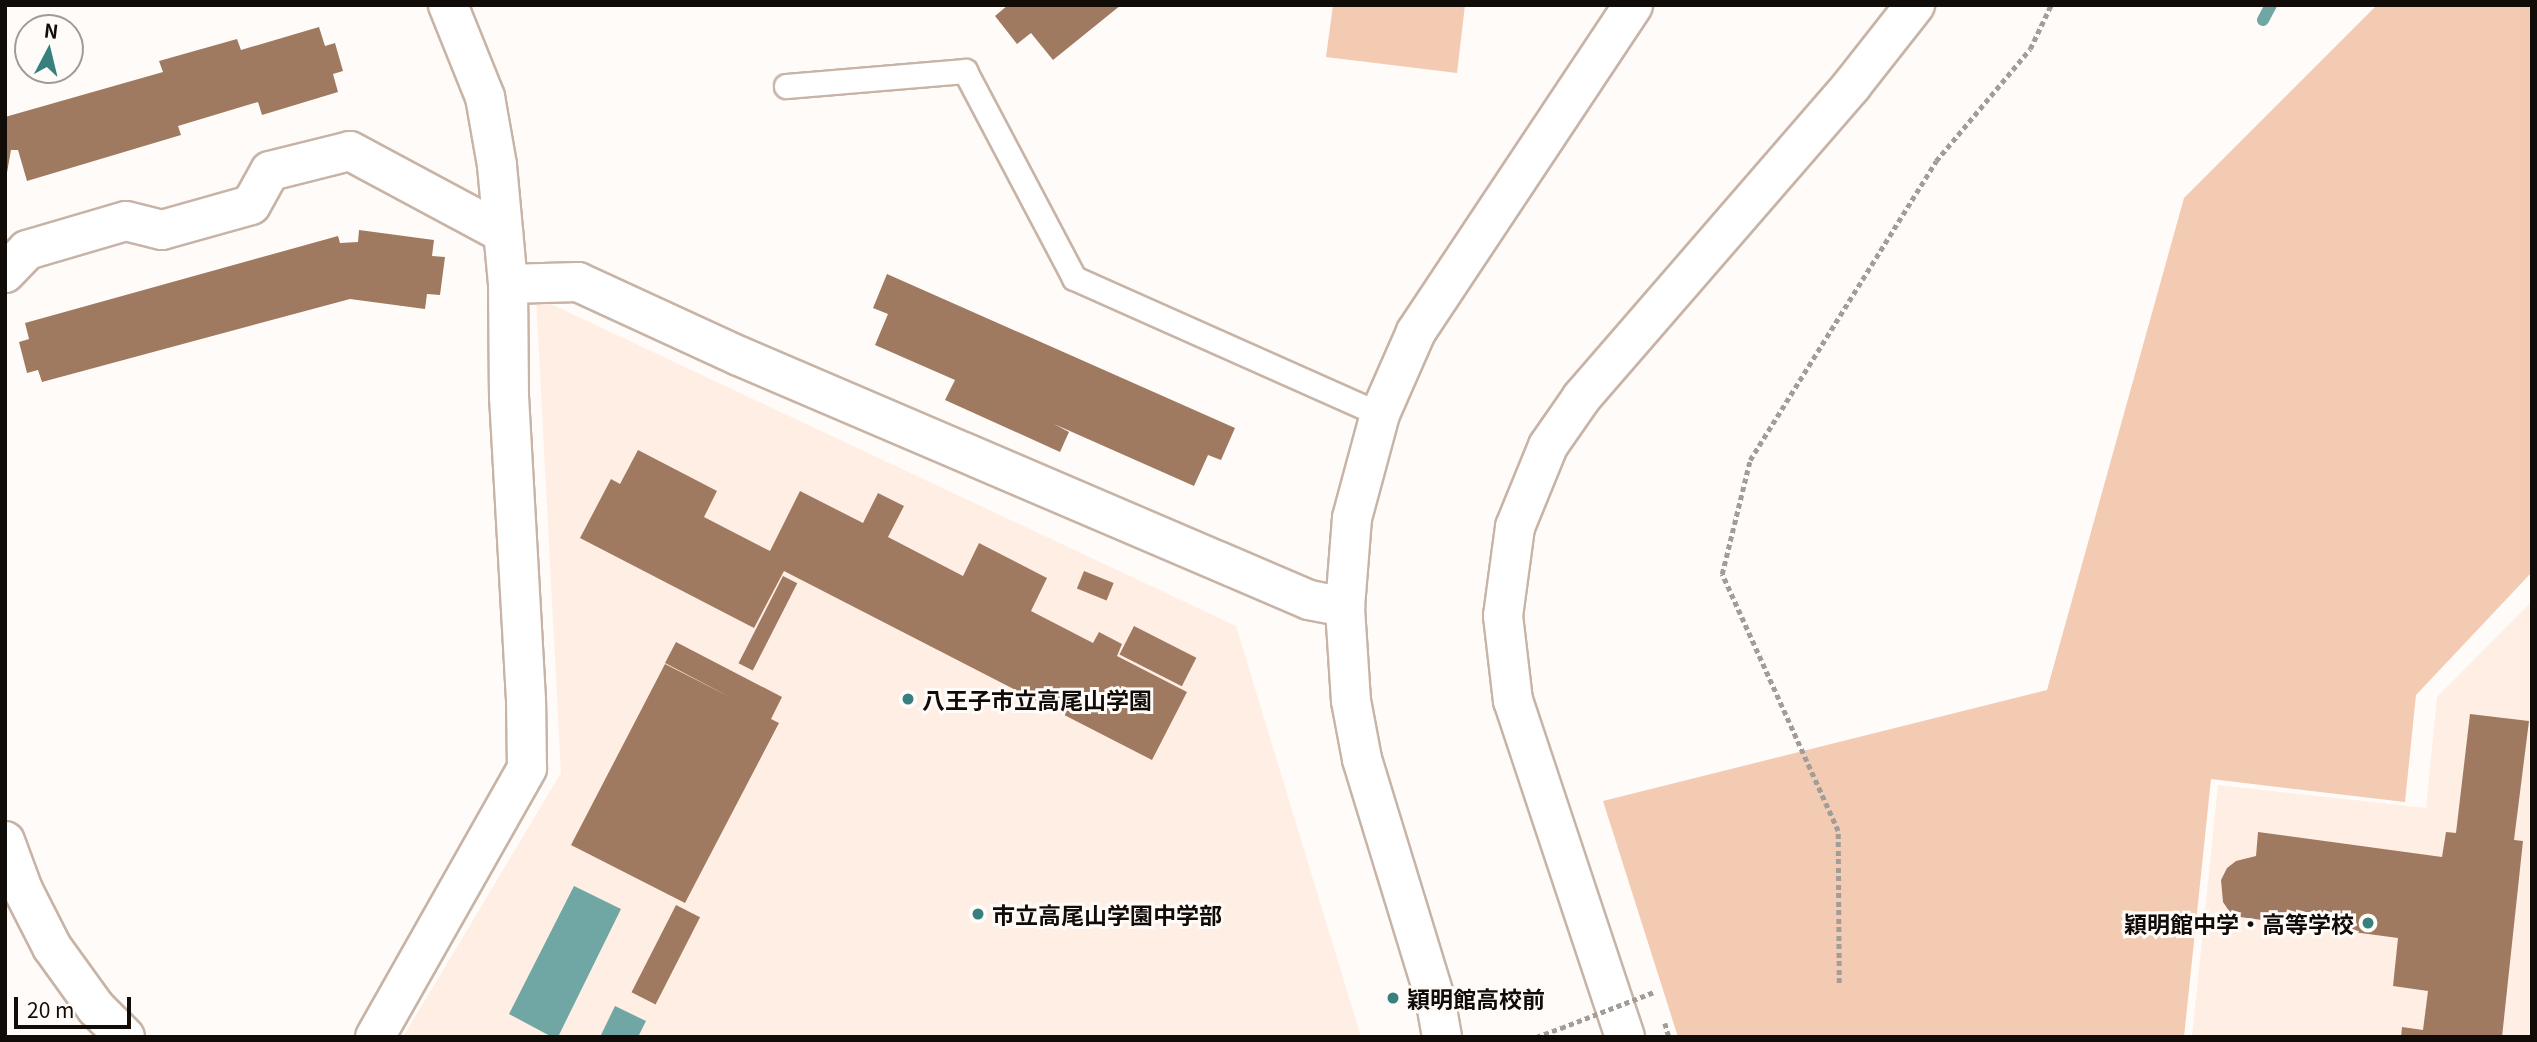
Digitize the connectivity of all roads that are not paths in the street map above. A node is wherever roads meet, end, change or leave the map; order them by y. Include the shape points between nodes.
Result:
1 (448, 5) edge
2 (1633, 5) edge
3 (1915, 5) edge
4 (786, 86) dead end
5 (503, 233) junction
6 (5, 273) edge
7 (508, 284) junction
8 (1380, 414) junction
9 (1345, 607) junction
10 (5, 841) edge
11 (125, 1037) edge
12 (375, 1037) edge
13 (1442, 1037) edge
14 (1625, 1037) edge

1 - 5 street via 485,97
2 - 8 street via 1435,302 1401,363
3 - 14 street via 1852,85 1582,397 1548,446 1515,527 1503,616 1513,701
4 - 8 lane via 965,71 1074,278
5 - 6 street via 350,151 270,171 251,205 162,230 126,221 27,250
5 - 7 street
7 - 9 street via 578,282 739,356 1309,600
7 - 12 street via 527,768
8 - 9 street via 1352,518
9 - 13 street via 1347,669 1357,734 1435,998
10 - 11 street via 52,947 96,1008

